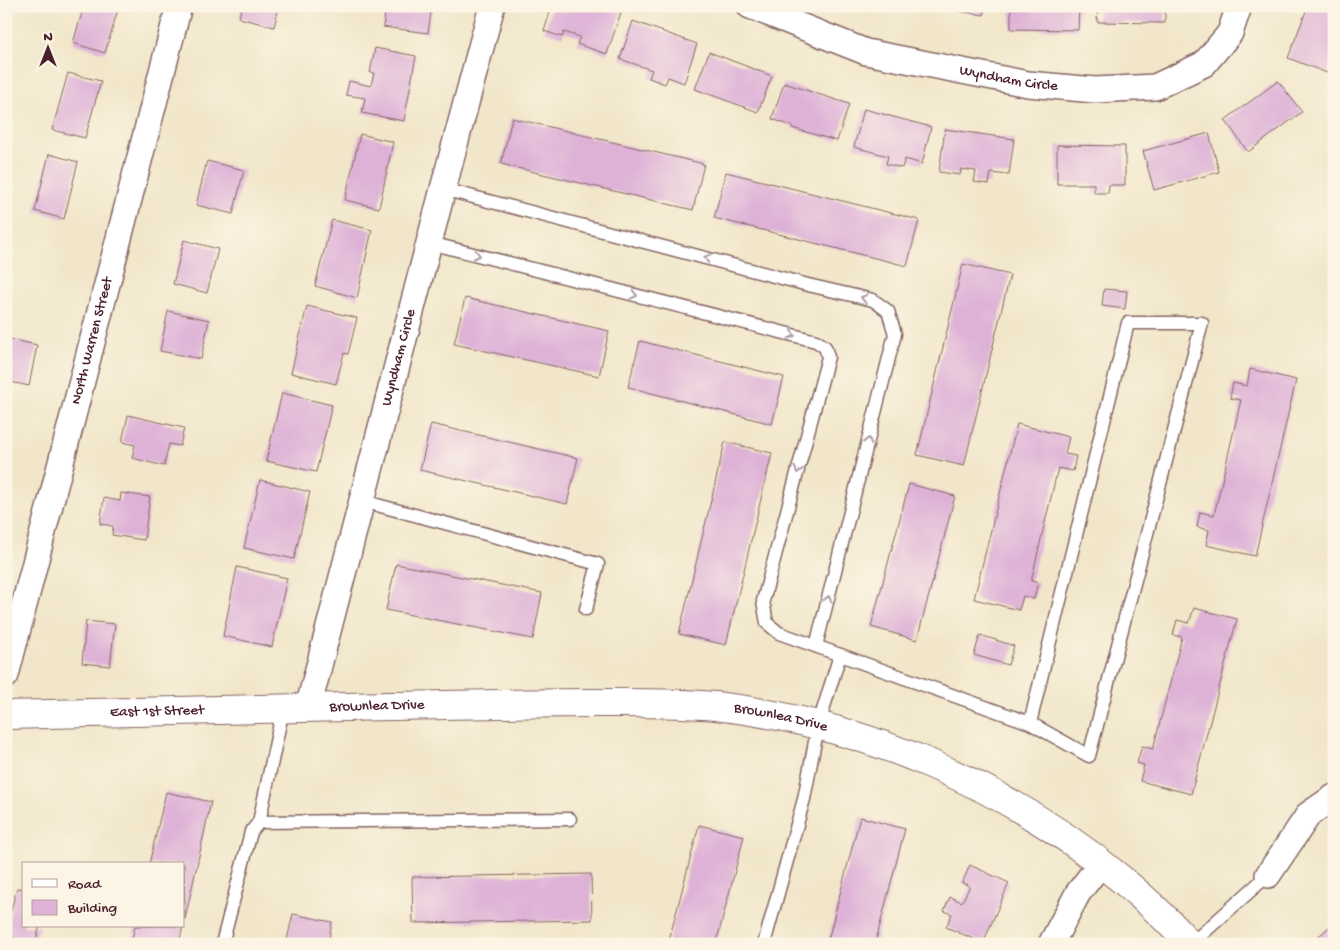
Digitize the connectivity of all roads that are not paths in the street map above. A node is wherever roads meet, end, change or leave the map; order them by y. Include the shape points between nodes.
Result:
1 (179, 6) edge
2 (492, 6) edge
3 (750, 6) edge
4 (1239, 6) edge
5 (443, 189) junction
6 (430, 243) junction
7 (362, 501) junction
8 (586, 609) dead end
9 (816, 646) junction
10 (840, 654) junction
11 (6, 675) edge
12 (296, 709) junction
13 (6, 715) edge
14 (1030, 723) junction
15 (818, 726) junction
16 (1334, 797) edge
17 (570, 819) dead end
18 (259, 822) junction
19 (1101, 863) junction
20 (1268, 875) joint
21 (222, 944) edge
22 (764, 944) edge
23 (1051, 944) edge
24 (1190, 944) edge

1 - 11 street, North Warren Street
2 - 5 street, Wyndham Circle
3 - 4 street, Wyndham Circle via 866,52 1028,84 1095,90 1155,86 1204,64 1230,33
5 - 6 street, Wyndham Circle
9 -> 5 lane via 896,334 888,311 873,300
6 - 7 street, Wyndham Circle
6 -> 9 lane via 816,341 825,347 828,356 763,601 767,623 779,633
7 - 8 lane via 598,564
7 - 12 street, Wyndham Circle
9 - 10 lane
10 - 14 lane
10 - 15 lane
12 - 13 street, East 1st Street
12 - 15 street, Brownlea Drive via 672,702 718,706
12 - 18 lane
14 - 14 lane via 1089,756 1202,323 1128,323
15 - 19 street, Brownlea Drive via 882,744 966,780 1048,825
15 - 22 lane via 804,799
16 - 20 street via 1309,814
17 - 18 lane
18 - 21 lane via 251,832
19 - 23 street via 1078,893
19 - 24 street, Brownlea Drive via 1139,894
20 - 24 lane

